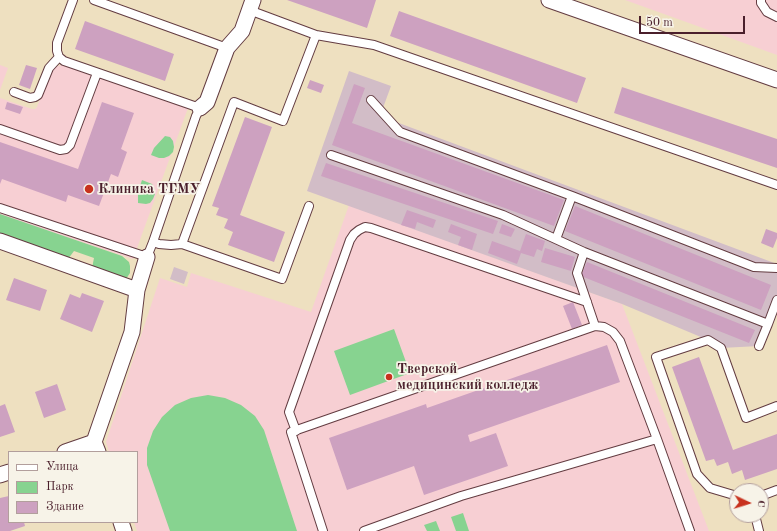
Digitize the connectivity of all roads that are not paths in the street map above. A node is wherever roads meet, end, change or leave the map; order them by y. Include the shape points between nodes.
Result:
1 (73, 0) edge
2 (94, 0) edge
3 (549, 0) edge
4 (761, 0) edge
5 (251, 5) edge
6 (777, 17) edge
7 (316, 35) junction
8 (227, 48) junction
9 (59, 57) junction
10 (97, 73) junction
11 (777, 80) edge
12 (14, 92) dead end
13 (371, 100) dead end
14 (200, 108) junction
15 (0, 129) edge
16 (331, 155) dead end
17 (777, 185) edge
18 (572, 196) junction
19 (309, 206) dead end
20 (0, 208) edge
21 (556, 239) junction
22 (0, 241) edge
23 (153, 242) junction
24 (182, 244) junction
25 (584, 252) junction
26 (147, 257) junction
27 (777, 268) edge
28 (137, 290) junction
29 (777, 300) edge
30 (588, 302) junction
31 (768, 324) junction
32 (595, 326) junction
33 (759, 346) dead end
34 (777, 406) edge
35 (296, 431) junction
36 (657, 439) junction
37 (96, 447) edge
38 (71, 451) edge
39 (729, 494) edge
40 (323, 531) edge
41 (364, 531) edge
42 (690, 531) edge

1 - 9 lane via 57,43
2 - 8 lane
3 - 11 street
4 - 6 lane via 767,12
5 - 7 lane
5 - 8 street via 242,31
7 - 17 lane via 374,45
7 - 24 lane via 283,121 234,102
8 - 14 street via 206,102
9 - 10 lane
9 - 12 lane via 49,68 38,96 30,98
10 - 14 lane
10 - 15 lane via 70,145 66,149 60,150
13 - 18 lane via 400,132
14 - 23 lane
16 - 21 lane via 503,215
18 - 21 lane
18 - 27 lane via 754,267
19 - 24 lane via 282,279
20 - 26 lane
21 - 25 lane
22 - 28 street
23 - 24 lane
23 - 26 lane
25 - 30 lane via 577,273
25 - 31 lane
26 - 28 street
28 - 37 street via 132,332
29 - 31 lane
30 - 32 lane
30 - 35 lane via 365,227 350,240 290,412
31 - 33 lane
32 - 35 lane
32 - 36 lane via 613,332 620,341
34 - 39 lane via 746,418 721,348 708,340 656,357 697,474 710,488
35 - 40 lane via 291,432
36 - 41 lane via 461,496
36 - 42 lane
37 - 38 street

